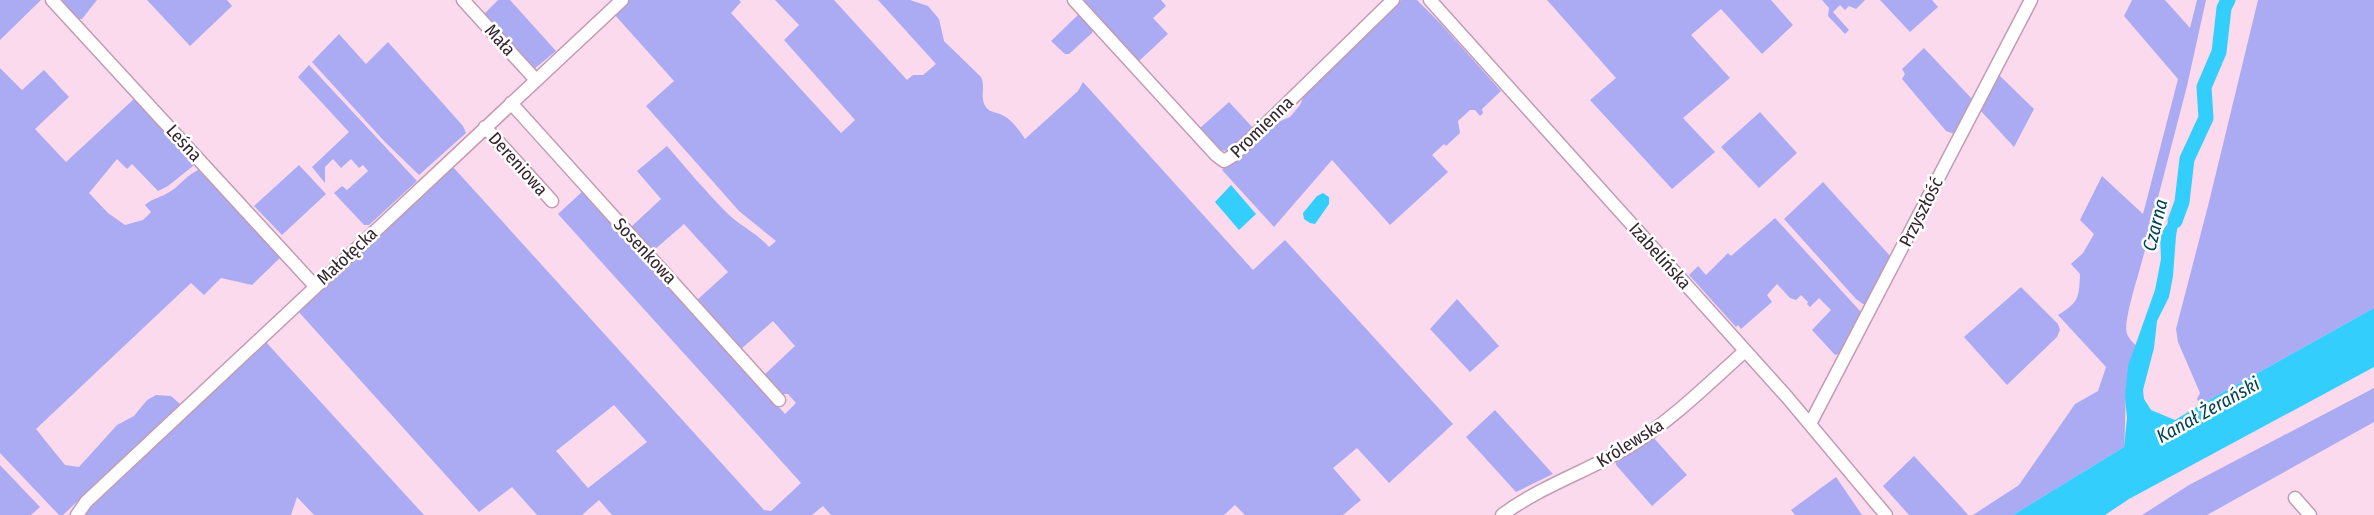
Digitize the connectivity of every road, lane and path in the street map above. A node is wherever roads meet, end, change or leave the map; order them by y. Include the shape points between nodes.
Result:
1 (52, 0) edge
2 (463, 0) edge
3 (622, 0) edge
4 (1074, 0) edge
5 (1393, 0) edge
6 (1430, 0) edge
7 (2031, 0) edge
8 (536, 80) junction
9 (511, 103) junction
10 (485, 127) junction
11 (552, 201) dead end
12 (315, 286) junction
13 (1745, 351) junction
14 (779, 400) dead end
15 (1810, 424) junction
16 (2295, 498) dead end
17 (77, 515) edge
18 (1502, 515) edge
19 (1886, 515) edge
20 (2310, 515) edge

1 - 12 street, Leśna
2 - 8 street, Mała
3 - 8 street, Małołęcka
4 - 5 street, Promienna via 1216,155 1227,161
6 - 13 street, Izabelińska
7 - 15 street, Przyszłość
8 - 9 street, Małołęcka
9 - 10 street, Małołęcka
9 - 14 street, Sosenkowa
10 - 11 street, Dereniowa
10 - 12 street, Małołęcka
12 - 17 street, Małołęcka via 86,502
13 - 15 street, Izabelińska
13 - 18 street, Królewska via 1663,424 1595,465 1524,499
15 - 19 street, Izabelińska
16 - 20 street

